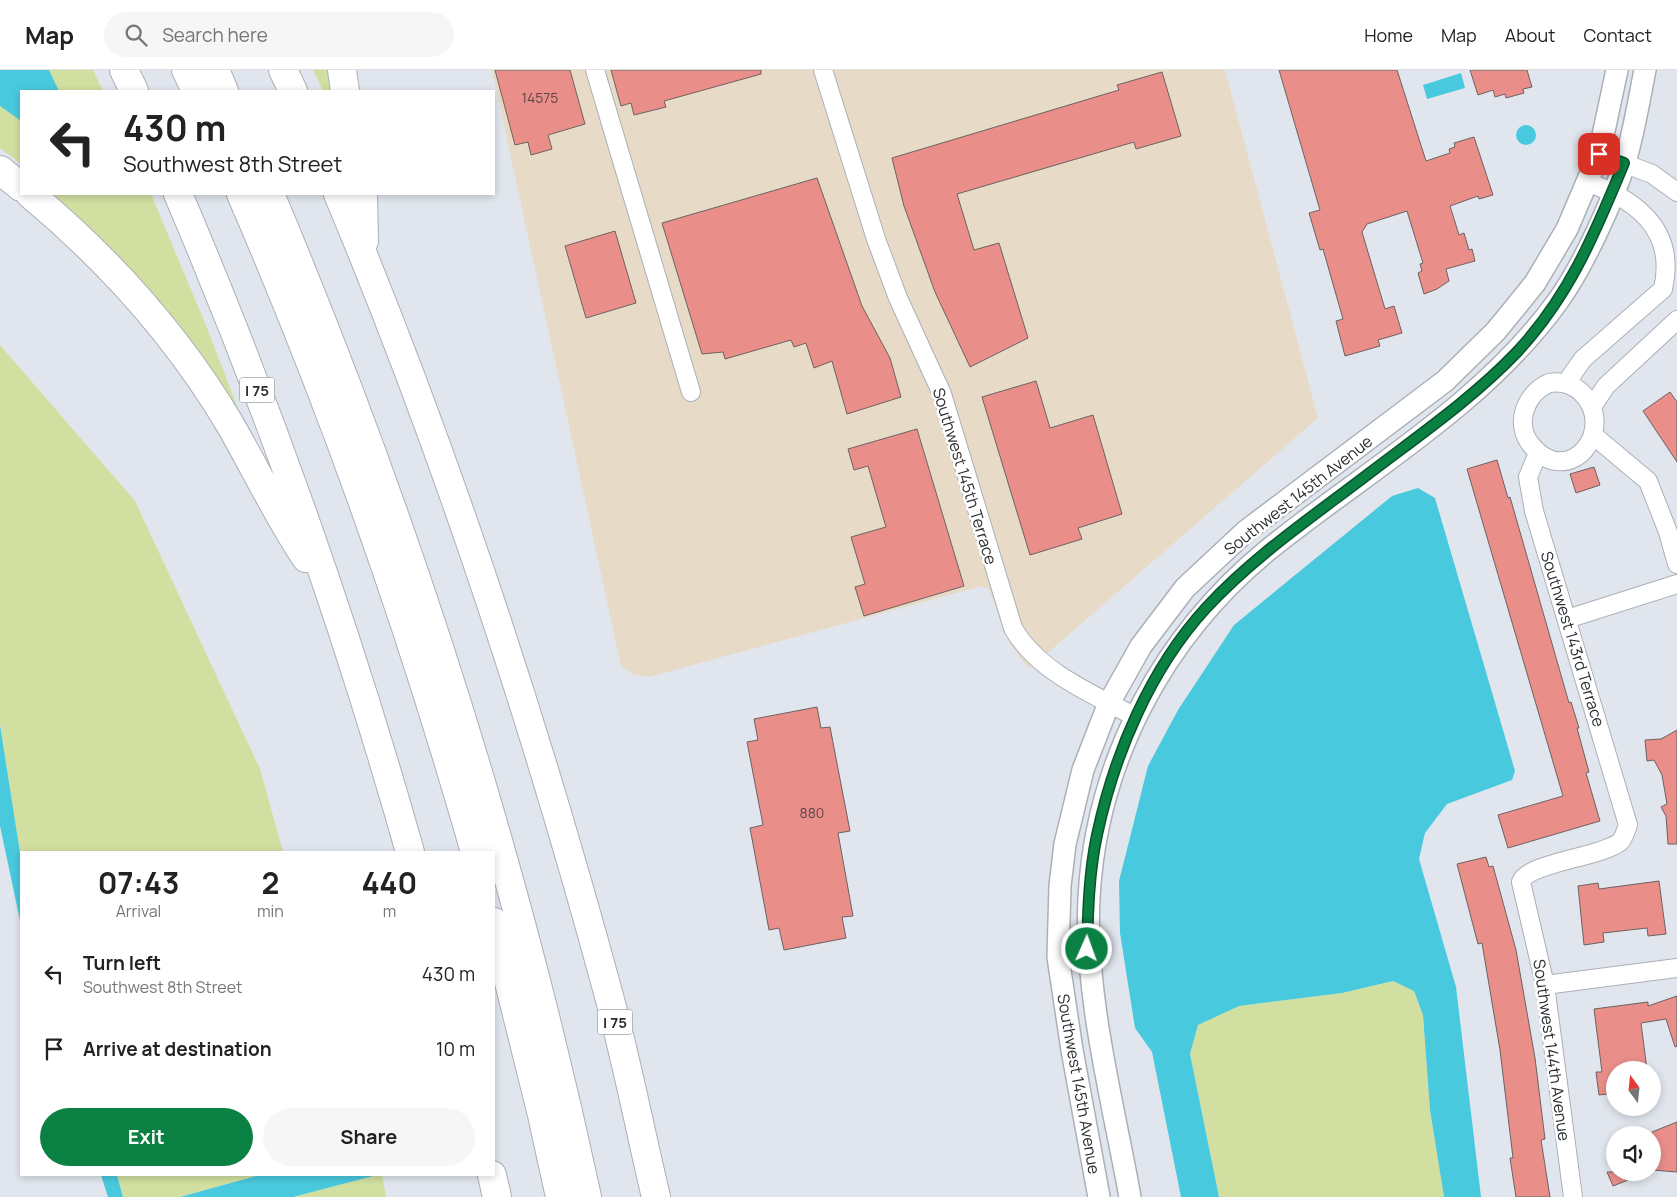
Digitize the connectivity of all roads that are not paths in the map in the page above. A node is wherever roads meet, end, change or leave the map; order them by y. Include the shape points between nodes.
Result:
1 (124, 70) edge
2 (186, 70) edge
3 (215, 70) edge
4 (283, 70) edge
5 (342, 70) edge
6 (595, 70) edge
7 (823, 70) edge
8 (1616, 70) edge
9 (1645, 70) edge
10 (134, 90) edge
11 (196, 90) edge
12 (224, 90) edge
13 (293, 90) edge
14 (345, 90) edge
15 (1599, 154) junction
16 (1624, 163) junction
17 (0, 170) edge
18 (1587, 182) junction
19 (20, 185) edge
20 (1613, 191) junction
21 (1677, 192) edge
22 (31, 195) edge
23 (178, 195) edge
24 (241, 195) edge
25 (270, 195) edge
26 (338, 195) edge
27 (363, 195) edge
28 (365, 258) junction
29 (1677, 320) edge
30 (1566, 383) junction
31 (691, 392) dead end
32 (1592, 407) junction
33 (1593, 435) junction
34 (1538, 454) junction
35 (1677, 564) edge
36 (1677, 584) edge
37 (328, 590) junction
38 (1567, 619) junction
39 (1109, 703) junction
40 (1134, 716) junction
41 (410, 851) edge
42 (475, 851) edge
43 (1524, 876) joint
44 (495, 926) edge
45 (1677, 968) edge
46 (1545, 985) junction
47 (492, 1176) edge
48 (497, 1197) edge
49 (560, 1197) edge
50 (587, 1197) edge
51 (656, 1197) edge
52 (1100, 1197) edge
53 (1130, 1197) edge
54 (1572, 1197) edge

1 - 10 highway
2 - 11 highway
3 - 12 highway
4 - 13 highway
5 - 14 highway
6 - 31 street
7 - 39 street, Southwest 145th Terrace via 876,239 898,298 942,394 1013,628 1036,658
8 - 15 street, Southwest 145th Avenue
9 - 16 street, Southwest 145th Avenue
15 - 16 street
15 - 18 street, Southwest 145th Avenue
16 - 20 street, Southwest 145th Avenue
16 - 21 street via 1652,174
17 - 19 highway
18 - 20 street
18 - 39 street, Southwest 145th Avenue via 1567,229 1535,283 1496,331 1446,381 1246,531 1185,588 1141,646
20 - 30 street via 1659,216 1668,230 1676,258 1672,275 1663,289 1583,359
20 - 40 street, Southwest 145th Avenue via 1593,240 1559,299 1517,351 1462,403 1267,551 1205,609 1164,664
22 - 37 highway via 116,276 178,349 231,426 282,523
23 - 37 highway, I 75 via 228,311
24 - 42 highway via 357,483 420,669
25 - 50 highway via 358,412 445,661 528,947
26 - 28 highway, I 75
27 - 28 highway
28 - 51 highway, I 75 via 436,446 530,724 610,998
29 - 32 street via 1606,386
30 - 32 street via 1577,388
30 - 34 street via 1553,382 1539,388 1526,402 1522,418 1524,433
32 - 33 street via 1595,420
33 - 34 street via 1587,449 1576,457 1550,460
33 - 35 street via 1648,481
34 - 38 street, Southwest 143rd Terrace via 1528,477 1534,511
36 - 38 street
37 - 41 highway, I 75
38 - 43 street, Southwest 143rd Terrace via 1628,825 1621,841 1606,849
39 - 40 street, Southwest 145th Terrace
39 - 52 street, Southwest 145th Avenue via 1083,770 1065,844 1058,957
40 - 53 street, Southwest 145th Avenue via 1110,783 1096,836 1087,949
43 - 46 street, Southwest 144th Avenue via 1522,890
44 - 49 highway
45 - 46 street
46 - 54 street, Southwest 144th Avenue
47 - 48 highway

